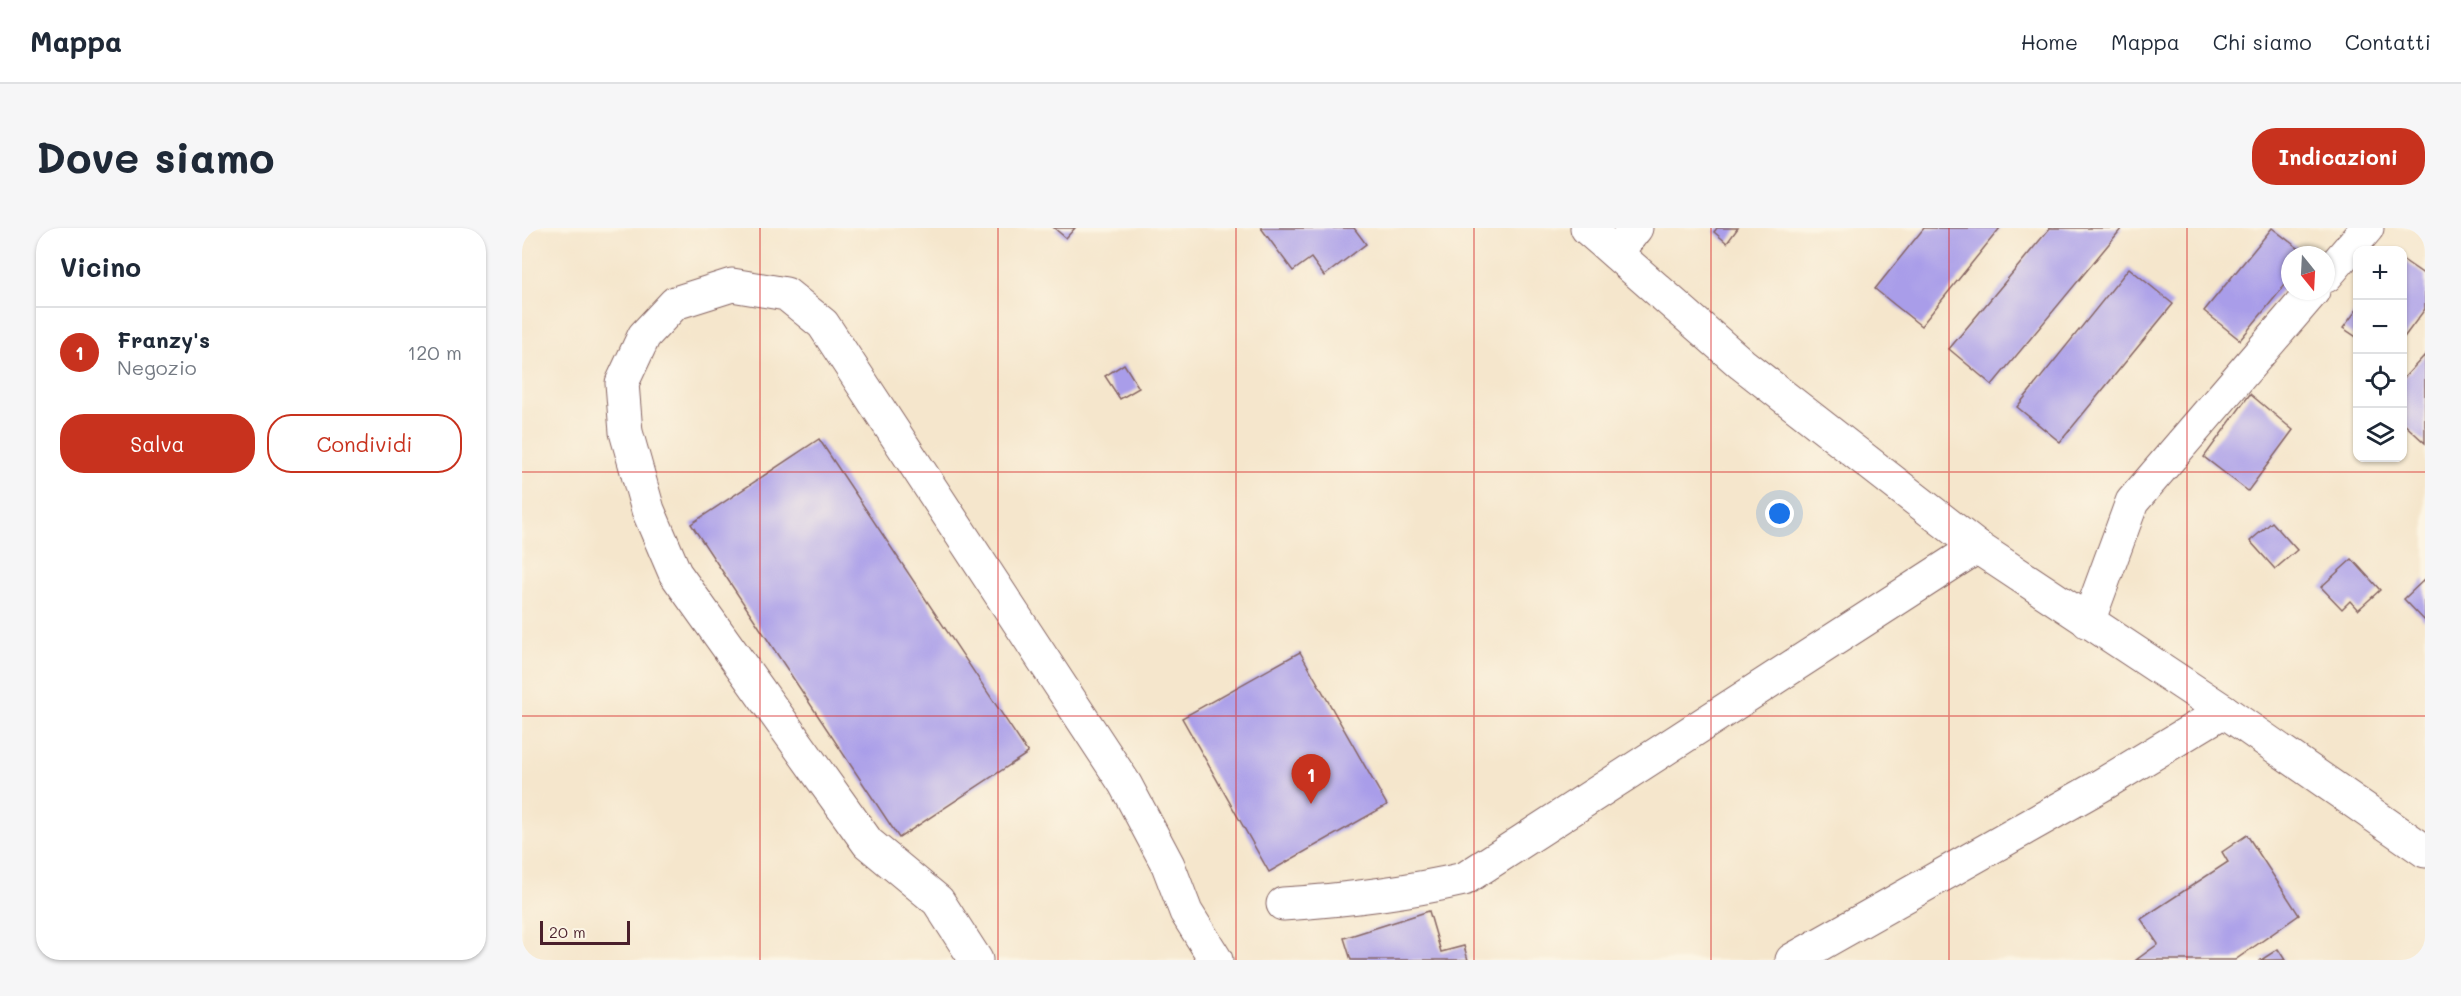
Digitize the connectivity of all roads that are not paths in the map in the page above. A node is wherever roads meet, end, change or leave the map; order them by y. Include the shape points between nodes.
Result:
1 (1587, 228) edge
2 (1636, 228) edge
3 (2367, 228) edge
4 (1616, 254) junction
5 (2335, 265) edge
6 (2305, 300) edge
7 (1977, 547) junction
8 (2088, 622) junction
9 (2223, 711) junction
10 (2425, 851) edge
11 (1283, 904) dead end
12 (976, 960) edge
13 (1216, 960) edge
14 (1792, 960) edge

1 - 4 street
2 - 4 street
3 - 5 street
4 - 7 street via 1742,364
6 - 8 street via 2132,502
7 - 8 street
7 - 11 street via 1464,879 1408,892
8 - 9 street
9 - 10 street
9 - 14 street via 2100,786
12 - 13 street via 938,901 868,843 675,573 648,510 629,444 622,383 644,336 675,303 732,285 786,294 823,324 1125,784 1168,865 1186,912

